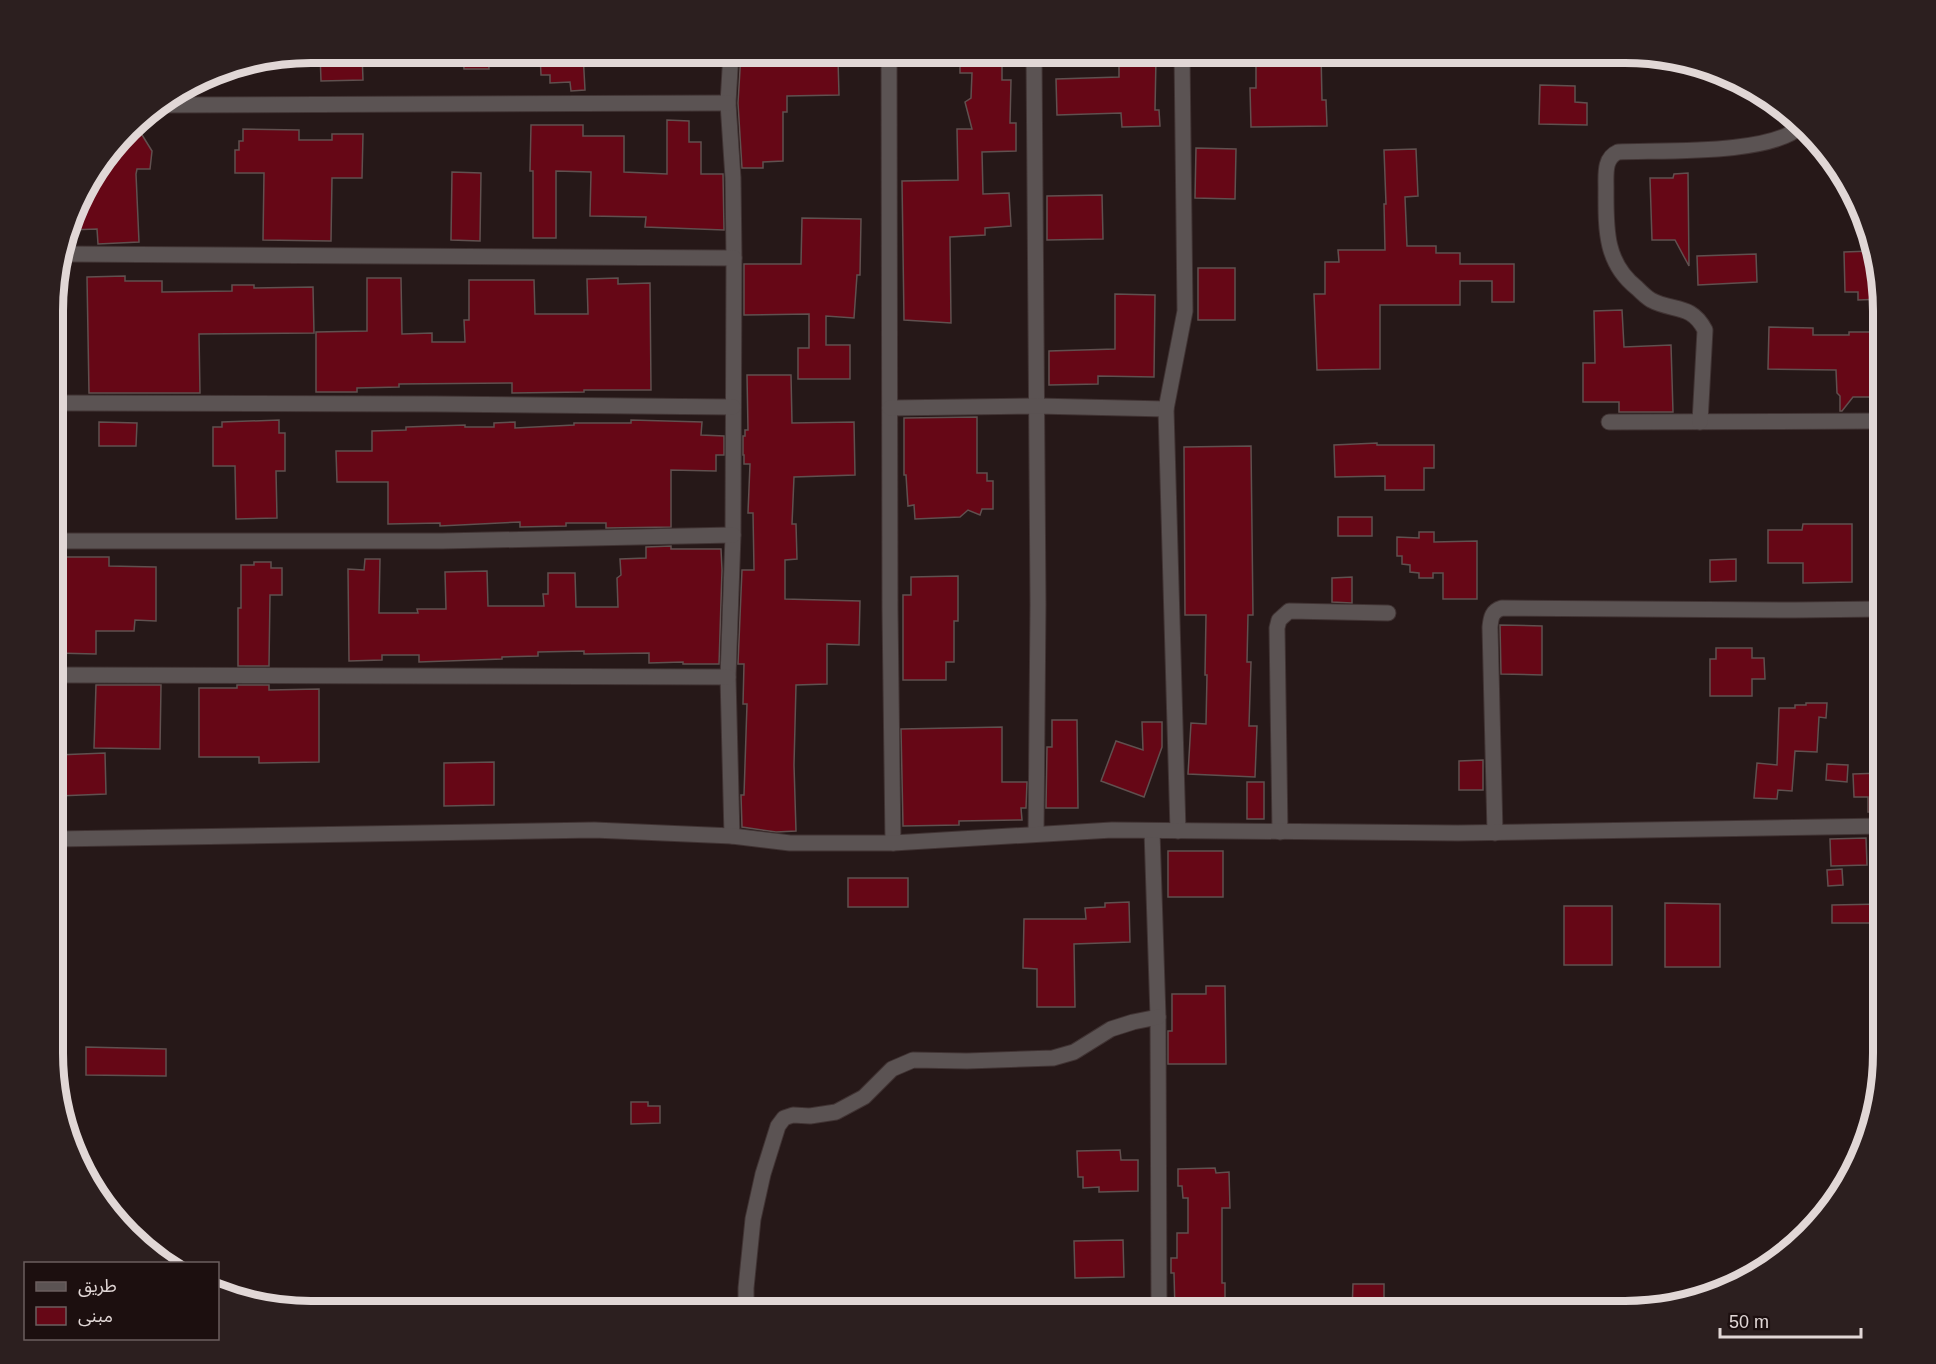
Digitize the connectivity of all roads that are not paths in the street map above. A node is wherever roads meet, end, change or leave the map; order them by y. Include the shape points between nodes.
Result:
1 (730, 63) edge
2 (889, 63) edge
3 (1034, 63) edge
4 (1182, 63) edge
5 (728, 102) junction
6 (173, 105) edge
7 (1796, 131) edge
8 (70, 254) edge
9 (734, 258) junction
10 (63, 403) edge
11 (1037, 406) junction
12 (733, 407) junction
13 (890, 408) junction
14 (1166, 409) junction
15 (1873, 421) edge
16 (1609, 422) dead end
17 (1700, 422) junction
18 (734, 535) junction
19 (63, 541) edge
20 (1873, 609) edge
21 (1388, 613) dead end
22 (63, 675) edge
23 (728, 677) junction
24 (1873, 826) edge
25 (1152, 831) junction
26 (1178, 831) junction
27 (1280, 832) junction
28 (1495, 832) junction
29 (1035, 834) junction
30 (732, 836) junction
31 (63, 839) edge
32 (892, 843) junction
33 (1158, 1017) junction
34 (746, 1301) edge
35 (1159, 1301) edge

1 - 5 street
2 - 13 street
3 - 11 street
4 - 14 street via 1185,311
5 - 6 street
5 - 9 street
7 - 17 street via 1737,148 1618,152 1608,159 1606,220 1616,266 1652,300 1692,312 1705,330
8 - 9 street
9 - 12 street
10 - 12 street
11 - 13 street
11 - 14 street
11 - 29 street
12 - 18 street
13 - 32 street
14 - 26 street
15 - 17 street
16 - 17 street
18 - 19 street via 442,541
18 - 23 street
20 - 28 street via 1496,610 1490,627
21 - 27 street via 1289,611 1279,620
22 - 23 street
23 - 30 street
24 - 28 street
25 - 26 street
25 - 29 street
25 - 33 street
26 - 27 street
27 - 28 street
29 - 32 street
30 - 31 street via 594,830
30 - 32 street via 790,843
33 - 34 street via 1111,1029 1074,1052 1053,1058 913,1060 892,1069 864,1097 836,1112 784,1118 763,1174 753,1219
33 - 35 street

